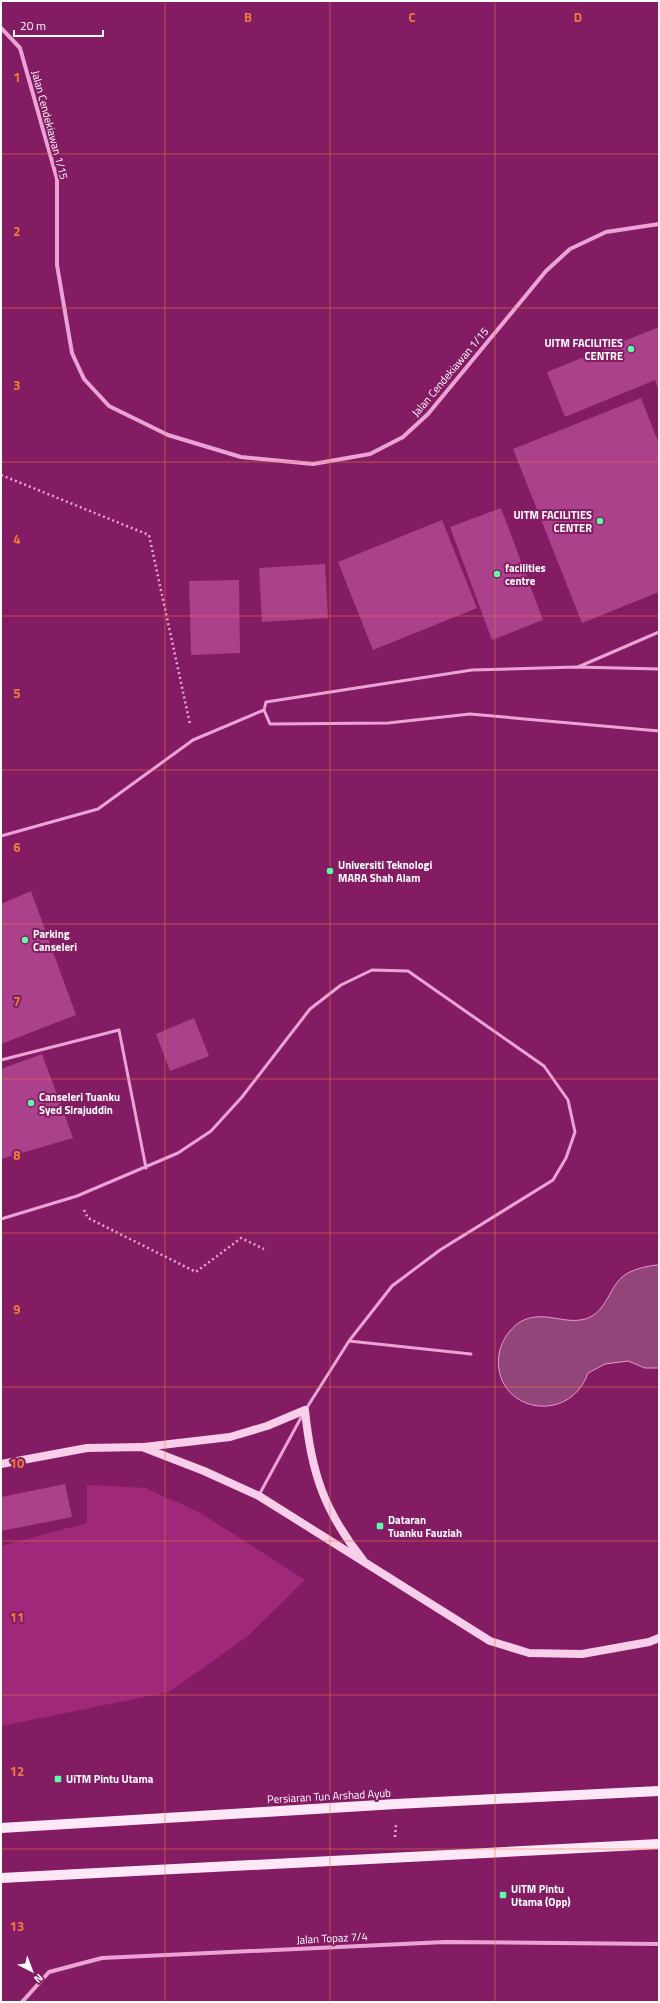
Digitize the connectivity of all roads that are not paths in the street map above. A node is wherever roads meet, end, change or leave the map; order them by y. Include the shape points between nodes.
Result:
1 (1, 28) edge
2 (659, 224) edge
3 (659, 632) edge
4 (576, 667) junction
5 (659, 669) edge
6 (264, 710) junction
7 (659, 731) edge
8 (1, 836) edge
9 (1, 1060) edge
10 (146, 1168) junction
11 (1, 1219) edge
12 (349, 1341) junction
13 (472, 1354) dead end
14 (305, 1410) junction
15 (142, 1447) junction
16 (1, 1464) edge
17 (259, 1496) junction
18 (367, 1565) junction
19 (659, 1638) edge
20 (659, 1791) edge
21 (1, 1828) edge
22 (659, 1844) edge
23 (1, 1878) edge
24 (659, 1944) edge
25 (22, 2002) edge

1 - 2 street, Jalan Cendekiawan 1/15 via 20,48 56,179 57,265 72,353 84,379 109,406 168,435 240,457 313,464 370,454 396,441 428,414 546,271 570,248 606,232
3 - 4 lane
4 - 5 lane
4 - 6 lane via 472,670 266,702
6 - 7 lane via 270,724 388,723 470,714
6 - 8 lane via 193,740 98,809
9 - 10 lane via 119,1030
10 - 11 lane via 77,1196
10 - 12 lane via 178,1153 211,1131 242,1097 310,1009 341,985 372,970 408,971 544,1066 568,1100 575,1132 566,1158 553,1180 440,1250 392,1286
12 - 13 lane
12 - 14 lane
14 - 15 street via 268,1426 230,1438
14 - 17 lane
14 - 18 street via 308,1444 316,1478 326,1503 346,1539
15 - 16 street via 87,1448
15 - 17 street
17 - 18 street
18 - 19 street via 490,1641 529,1653 582,1654
20 - 21 main road, Persiaran Tun Arshad Ayub
22 - 23 main road
24 - 25 street, Jalan Topaz 7/4 via 445,1942 102,1958 49,1972

